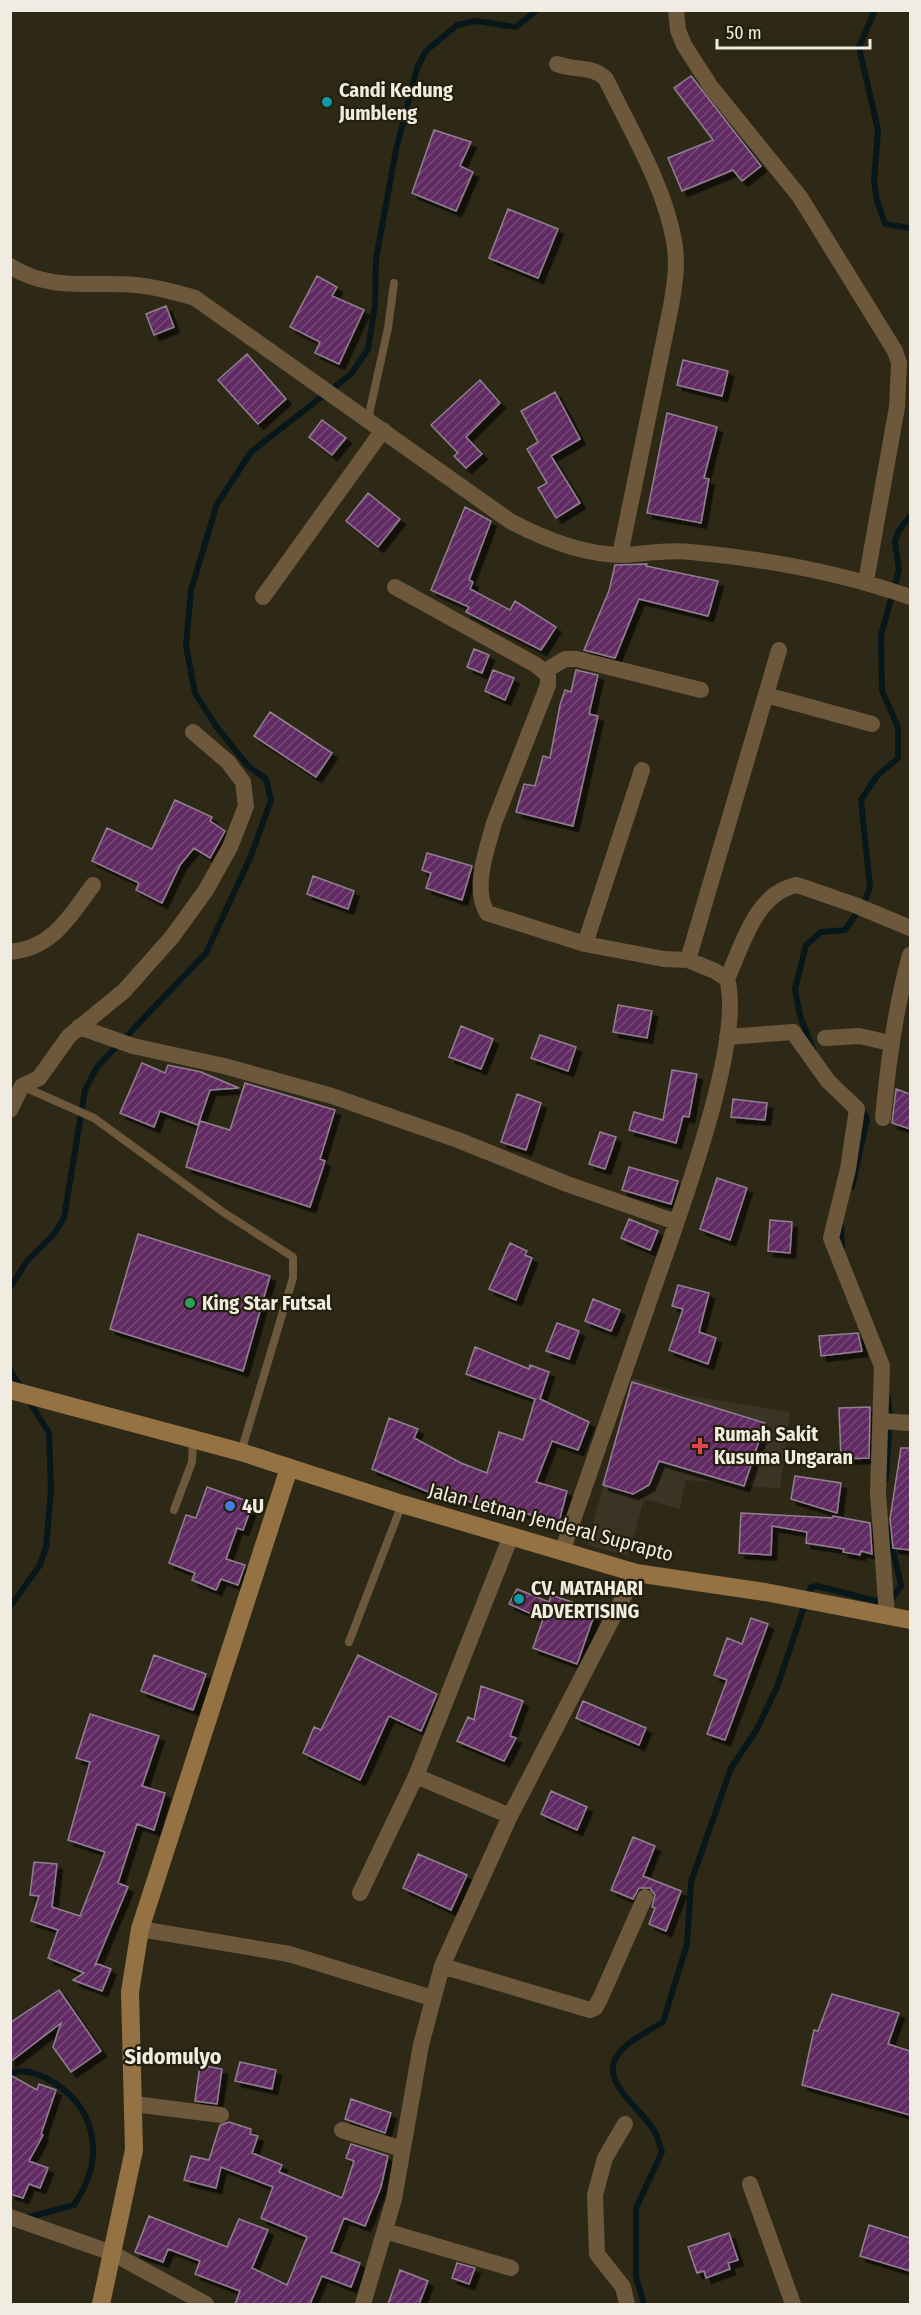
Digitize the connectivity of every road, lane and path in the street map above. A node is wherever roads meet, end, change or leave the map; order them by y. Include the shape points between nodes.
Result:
1 (676, 10) edge
2 (557, 64) dead end
3 (10, 266) edge
4 (394, 283) dead end
5 (368, 419) junction
6 (383, 430) junction
7 (620, 555) junction
8 (866, 581) junction
9 (395, 587) dead end
10 (263, 597) dead end
11 (910, 597) edge
12 (779, 650) dead end
13 (545, 671) junction
14 (701, 690) dead end
15 (766, 696) junction
16 (872, 724) dead end
17 (193, 732) dead end
18 (642, 770) dead end
19 (93, 885) dead end
20 (910, 928) edge
21 (585, 944) junction
22 (10, 952) edge
23 (910, 955) edge
24 (688, 960) junction
25 (727, 979) junction
26 (79, 1027) junction
27 (727, 1037) junction
28 (825, 1038) dead end
29 (890, 1043) junction
30 (16, 1084) edge
31 (10, 1110) edge
32 (883, 1118) dead end
33 (676, 1222) junction
34 (10, 1390) edge
35 (893, 1422) edge
36 (193, 1439) junction
37 (241, 1452) junction
38 (290, 1468) junction
39 (402, 1504) junction
40 (174, 1510) dead end
41 (511, 1536) junction
42 (563, 1550) junction
43 (636, 1572) junction
44 (886, 1607) junction
45 (910, 1620) edge
46 (349, 1642) dead end
47 (416, 1776) junction
48 (510, 1816) junction
49 (360, 1893) dead end
50 (645, 1897) dead end
51 (140, 1929) junction
52 (442, 1966) junction
53 (432, 1998) junction
54 (134, 2104) junction
55 (220, 2115) dead end
56 (625, 2124) dead end
57 (342, 2130) dead end
58 (402, 2149) junction
59 (750, 2184) dead end
60 (10, 2217) edge
61 (386, 2231) junction
62 (112, 2253) junction
63 (511, 2268) dead end
64 (101, 2304) edge
65 (206, 2304) edge
66 (363, 2304) edge
67 (627, 2304) edge
68 (794, 2304) edge

1 - 8 street via 684,45 711,87 800,197 899,363 897,407
2 - 7 street via 590,69 606,78 665,205 675,242 671,306
3 - 5 street via 56,284 135,285 195,298
4 - 5 lane
5 - 6 street
6 - 7 street via 510,521 584,551
6 - 10 street
7 - 8 street via 687,551 757,558
8 - 11 street
9 - 13 street
12 - 15 street
13 - 14 street via 565,659 578,658
13 - 21 street via 548,685 494,823 480,895 487,913 493,917
15 - 16 street
15 - 24 street
17 - 26 street via 228,762 243,782 247,799 243,818 206,890 172,937 124,991
18 - 21 street
19 - 22 street via 64,924 44,943
20 - 25 street via 805,886 789,886 778,891 753,920
21 - 24 street
23 - 29 street
24 - 25 street
25 - 27 street
26 - 30 street via 39,1078
26 - 33 street via 133,1046 332,1096
27 - 33 street via 707,1122
27 - 35 street via 793,1032 828,1081 857,1109 848,1169 831,1238 882,1366
28 - 29 street via 859,1036
29 - 32 street
30 - 31 street
30 - 37 lane via 94,1118 223,1212 293,1257 293,1278
33 - 42 street
34 - 36 main road, Jalan Letnan Jenderal Suprapto
35 - 44 street via 878,1493
36 - 37 main road, Jalan Letnan Jenderal Suprapto
36 - 40 lane via 192,1462
37 - 38 main road, Jalan Letnan Jenderal Suprapto
38 - 39 main road, Jalan Letnan Jenderal Suprapto
38 - 51 main road
39 - 41 main road, Jalan Letnan Jenderal Suprapto
39 - 46 lane
41 - 42 main road, Jalan Letnan Jenderal Suprapto
41 - 47 street
42 - 43 main road, Jalan Letnan Jenderal Suprapto
43 - 44 main road, Jalan Letnan Jenderal Suprapto via 816,1601
43 - 48 street
44 - 45 main road, Jalan Letnan Jenderal Suprapto
47 - 48 street
47 - 49 street
48 - 52 street
50 - 52 street via 597,2005 590,2010
51 - 53 street via 289,1954
51 - 54 main road via 130,1992
52 - 53 street
53 - 58 street
54 - 55 street
54 - 62 main road via 134,2150
56 - 67 street via 605,2158 595,2195 597,2254 623,2287
57 - 58 street
58 - 61 street
59 - 68 street
60 - 62 street
61 - 63 street
61 - 66 street
62 - 64 main road
62 - 65 street

